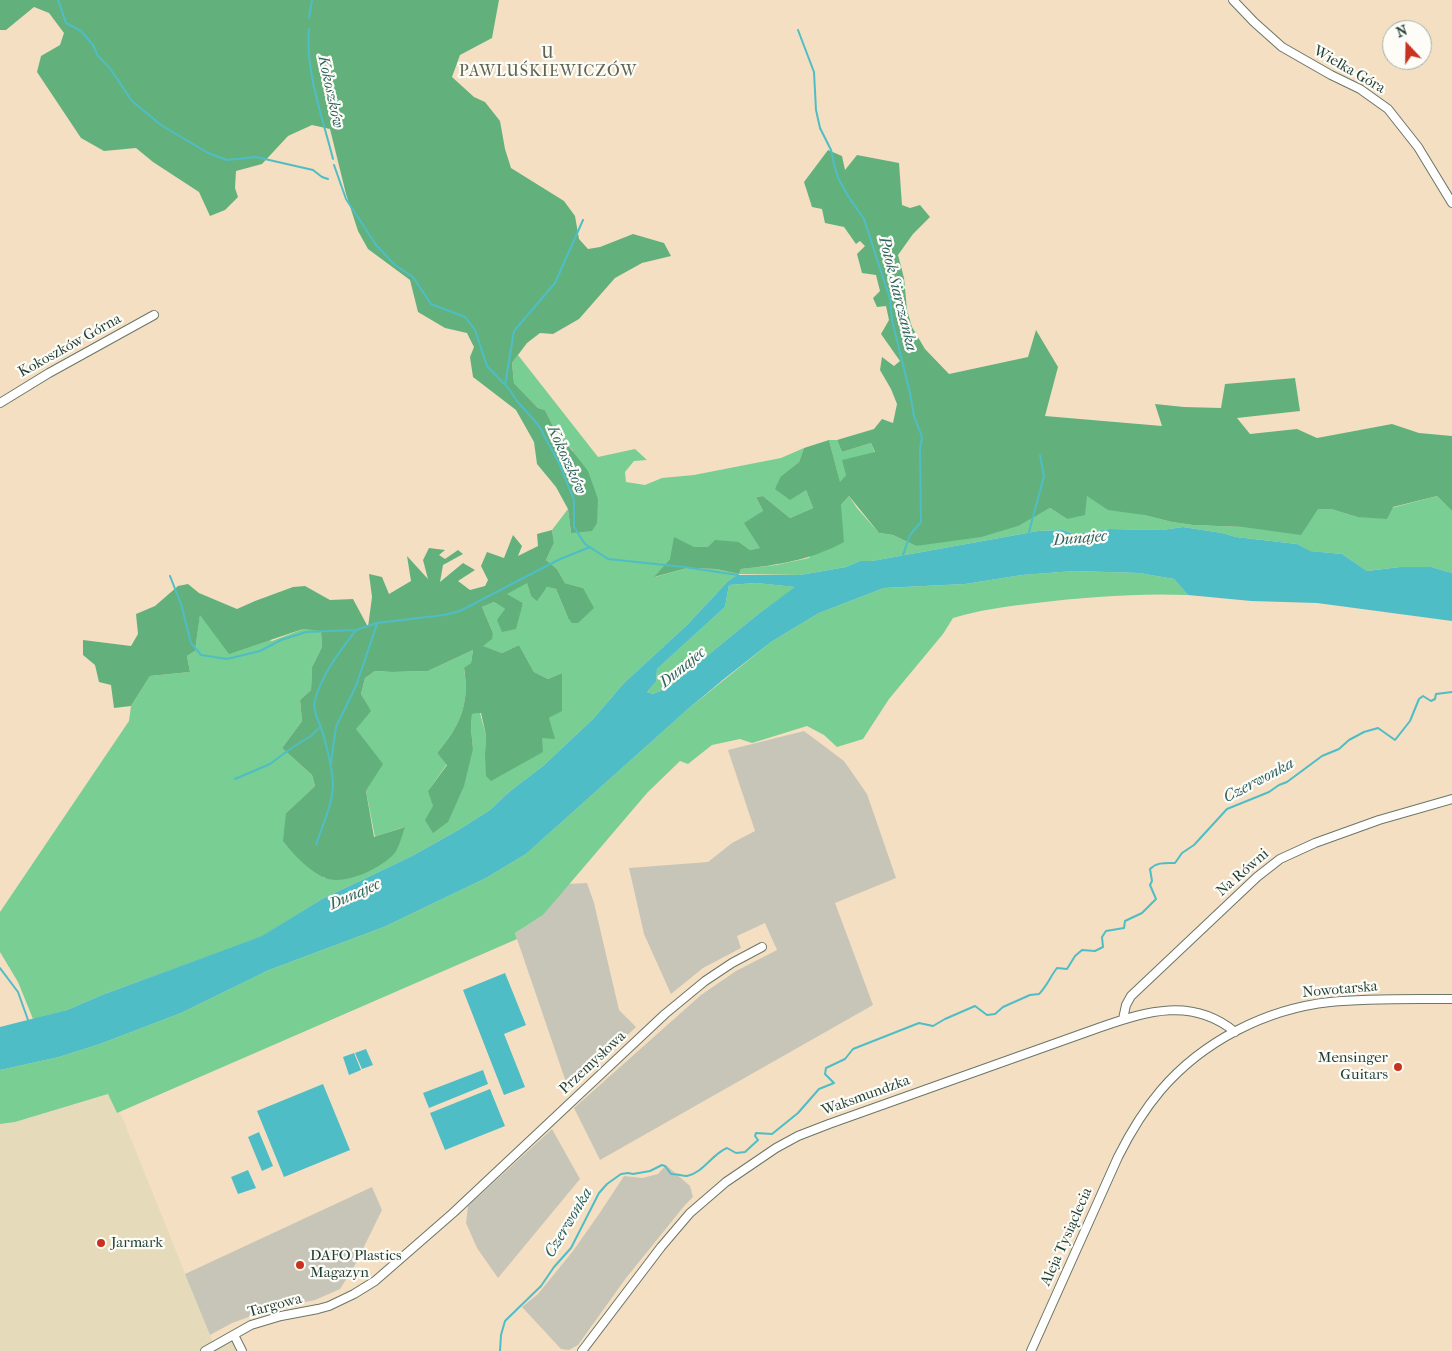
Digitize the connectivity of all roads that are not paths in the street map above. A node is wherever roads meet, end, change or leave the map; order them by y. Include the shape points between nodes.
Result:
1 (1233, 0) edge
2 (1452, 203) edge
3 (154, 315) dead end
4 (0, 403) edge
5 (1452, 799) edge
6 (762, 947) dead end
7 (1452, 999) edge
8 (1123, 1019) junction
9 (1234, 1032) junction
10 (1130, 1135) joint
11 (354, 1294) joint
12 (234, 1335) junction
13 (205, 1351) edge
14 (242, 1351) edge
15 (582, 1351) edge
16 (1031, 1351) edge

1 - 2 street, Wielka Góra via 1282,47 1360,89 1388,109 1418,147
3 - 4 street, Kokoszków Górna
5 - 8 street, Na Równi via 1314,842 1280,860 1257,877 1131,996
6 - 11 street, Przemysłowa via 705,981 665,1014 453,1213 386,1273
7 - 9 street, Nowotarska via 1314,1004 1276,1014
8 - 9 street, Waksmundzka via 1148,1012 1196,1012 1226,1024
8 - 15 street, Waksmundzka via 829,1124 776,1148 690,1212
9 - 10 street, Nowotarska via 1177,1074 1150,1104
10 - 16 street, Aleja Tysiąclecia
11 - 12 street, Targowa via 318,1309 251,1325
12 - 13 street, Targowa
12 - 14 street

